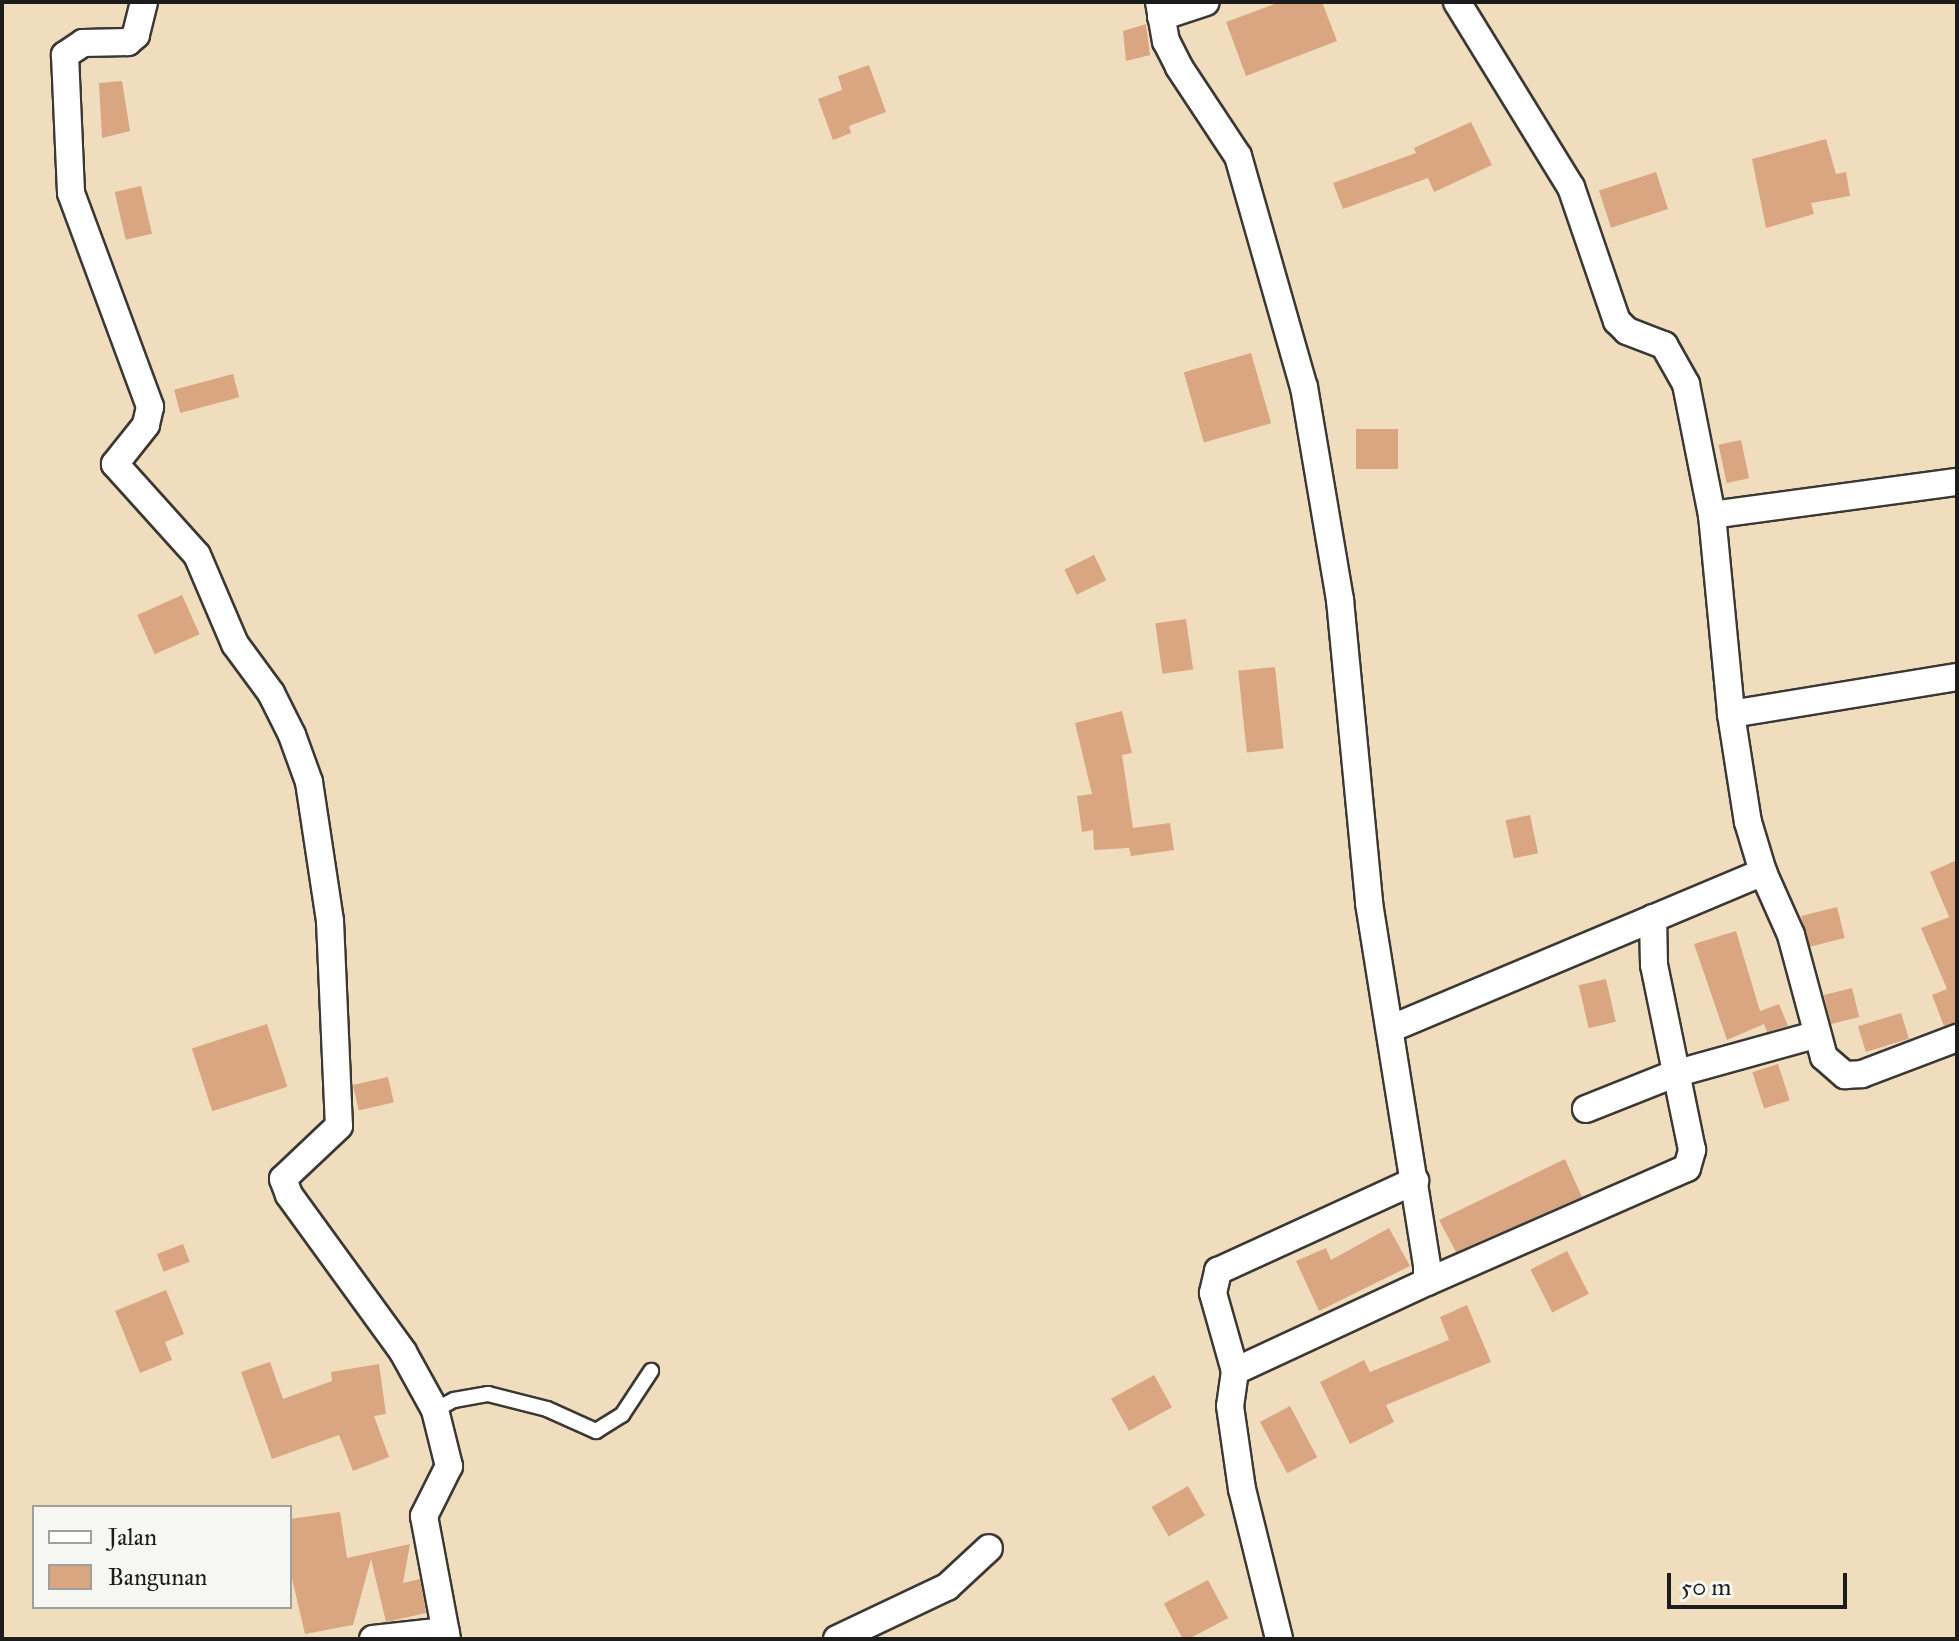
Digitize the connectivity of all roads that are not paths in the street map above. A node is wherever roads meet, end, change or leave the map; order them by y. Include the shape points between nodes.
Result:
1 (144, 2) edge
2 (1206, 2) edge
3 (1457, 2) edge
4 (1160, 9) edge
5 (1957, 482) edge
6 (1712, 515) junction
7 (1957, 677) edge
8 (1731, 714) junction
9 (1763, 872) junction
10 (1653, 918) junction
11 (1390, 1029) junction
12 (1815, 1035) junction
13 (1957, 1038) edge
14 (1674, 1074) junction
15 (1586, 1109) dead end
16 (1415, 1181) junction
17 (1427, 1282) junction
18 (651, 1371) dead end
19 (1235, 1371) junction
20 (435, 1410) junction
21 (989, 1548) dead end
22 (447, 1635) edge
23 (373, 1639) edge
24 (837, 1639) edge
25 (1279, 1639) edge

1 - 20 street via 136,35 128,42 74,45 65,55 71,193 150,407 146,425 116,458 116,470 197,555 235,644 271,693 292,735 309,782 330,921 339,1116 335,1134 287,1171 285,1186 365,1295
2 - 4 street
3 - 6 street via 1571,187 1617,321 1627,331 1664,345 1676,362 1686,384
4 - 11 street via 1179,67 1238,156 1304,387 1340,600 1369,903
5 - 6 street
6 - 8 street
7 - 8 street
8 - 9 street via 1748,822
9 - 10 street
9 - 12 street via 1791,935
10 - 11 street
10 - 14 street via 1654,965
11 - 16 street
12 - 13 street via 1824,1057 1845,1075 1862,1074
12 - 14 street
14 - 15 street
14 - 17 street via 1692,1150 1687,1168
16 - 17 street
16 - 19 street via 1218,1271 1213,1293
17 - 19 street
18 - 20 lane via 622,1415 596,1431 547,1409 488,1394 454,1400
19 - 25 street via 1230,1406 1242,1489
20 - 22 street via 449,1466 424,1516
21 - 24 street via 947,1587
22 - 23 street

